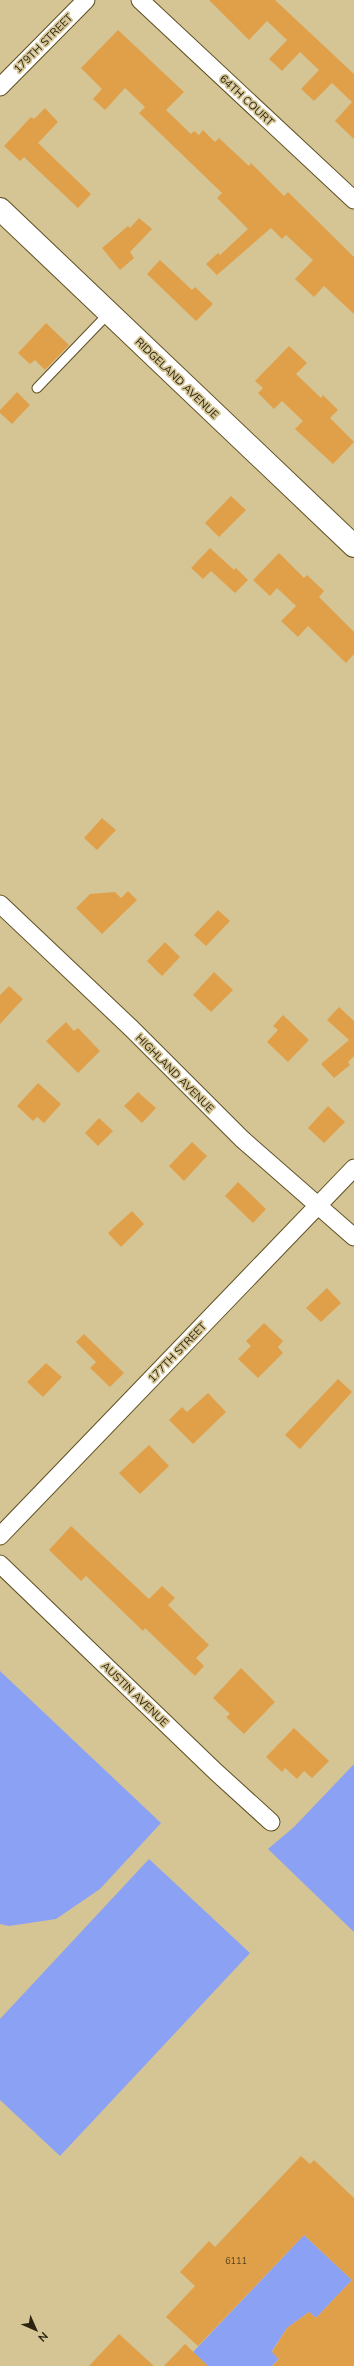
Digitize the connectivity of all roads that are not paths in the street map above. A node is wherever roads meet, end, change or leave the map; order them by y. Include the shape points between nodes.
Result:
1 (86, 0) edge
2 (140, 0) edge
3 (0, 87) edge
4 (354, 200) edge
5 (0, 209) edge
6 (109, 313) junction
7 (37, 388) dead end
8 (354, 546) edge
9 (0, 904) edge
10 (354, 1168) edge
11 (318, 1205) junction
12 (354, 1238) edge
13 (0, 1536) edge
14 (0, 1564) edge
15 (271, 1822) dead end

1 - 3 street, 179TH STREET
2 - 4 street, 64TH COURT
5 - 6 street, RIDGELAND AVENUE
6 - 7 lane
6 - 8 street, RIDGELAND AVENUE
9 - 11 street, HIGHLAND AVENUE via 131,1028 242,1139
10 - 11 street, 177TH STREET
11 - 12 street, HIGHLAND AVENUE
11 - 13 street, 177TH STREET
14 - 15 street, AUSTIN AVENUE

